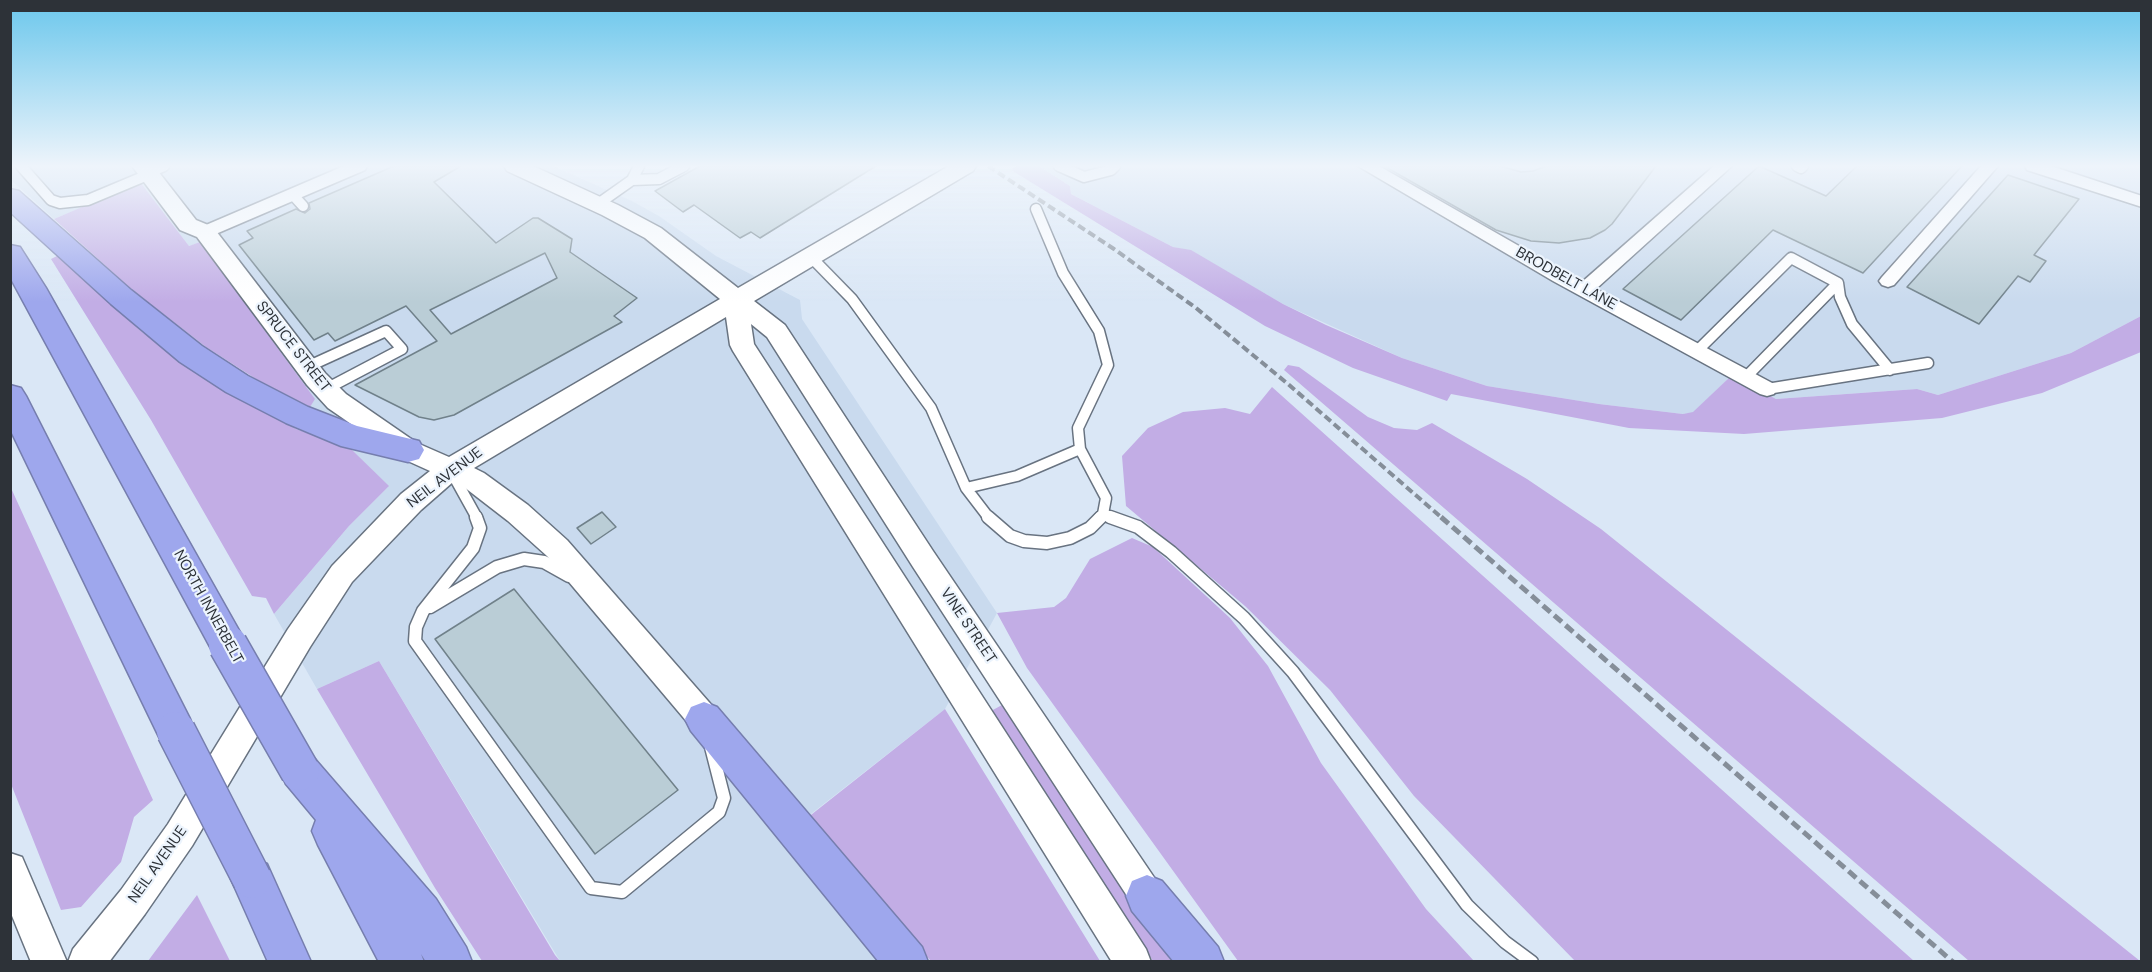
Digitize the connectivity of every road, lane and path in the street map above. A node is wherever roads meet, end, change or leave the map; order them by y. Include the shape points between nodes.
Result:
1 (26, 211) edge
2 (179, 211) edge
3 (267, 211) edge
4 (612, 211) edge
5 (888, 211) edge
6 (1036, 211) edge
7 (1446, 211) edge
8 (1673, 211) edge
9 (1950, 211) edge
10 (205, 232) junction
11 (10, 254) edge
12 (811, 257) junction
13 (1888, 281) dead end
14 (1838, 283) junction
15 (1584, 290) junction
16 (736, 300) junction
17 (1698, 351) junction
18 (1928, 363) dead end
19 (307, 367) junction
20 (1890, 370) junction
21 (1746, 377) junction
22 (326, 389) junction
23 (1767, 389) joint
24 (10, 396) edge
25 (1080, 449) junction
26 (408, 450) junction
27 (450, 471) junction
28 (966, 488) junction
29 (1103, 514) junction
30 (591, 587) junction
31 (423, 611) junction
32 (704, 719) junction
33 (300, 771) junction
34 (13, 881) edge
35 (1146, 896) junction
36 (49, 962) edge
37 (86, 962) edge
38 (290, 962) edge
39 (403, 962) edge
40 (451, 962) edge
41 (907, 962) edge
42 (1133, 962) edge
43 (1190, 962) edge
44 (1203, 962) edge
45 (1532, 962) edge

1 - 26 highway via 121,297 191,354 237,384 297,415 352,437
2 - 10 street, SPRUCE STREET via 188,225
3 - 10 street
4 - 16 street, VINE STREET via 668,244
5 - 12 street, NEIL AVENUE
6 - 25 lane via 1063,273 1099,331 1108,365 1077,428
7 - 15 street, BRODBELT LANE
8 - 15 street
9 - 13 street
10 - 19 street, SPRUCE STREET
11 - 33 highway, NORTH INNERBELT, bridge
12 - 16 street, NEIL AVENUE
12 - 28 lane via 852,299 931,408
14 - 17 lane via 1791,258
14 - 20 lane via 1852,324
14 - 21 lane
15 - 17 street, BRODBELT LANE
16 - 27 street, NEIL AVENUE
16 - 35 street, VINE STREET via 776,331
16 - 42 street via 742,345
17 - 21 street, BRODBELT LANE
18 - 20 lane
19 - 22 street, SPRUCE STREET
19 - 22 lane via 386,331 402,349
20 - 23 lane
21 - 23 street, BRODBELT LANE
22 - 26 street, SPRUCE STREET via 355,415
24 - 38 highway, bridge
25 - 28 lane via 1017,476
25 - 29 lane via 1106,498
26 - 27 street, SPRUCE STREET
27 - 30 street, SPRUCE STREET via 474,480 518,513
27 - 31 lane via 475,512 480,528 473,548
27 - 37 street, NEIL AVENUE via 409,504 342,574 180,835
28 - 29 lane via 989,518 1010,536 1024,541 1047,543 1070,538 1090,528
29 - 45 lane via 1138,527 1244,618 1293,672 1467,905
30 - 31 lane via 544,562 524,559 498,567
30 - 32 street, SPRUCE STREET
31 - 32 lane via 415,641 591,888 622,892 719,812 724,798
32 - 41 highway
33 - 39 highway, NORTH INNERBELT
33 - 40 highway via 422,914
34 - 36 street
35 - 43 street, VINE STREET
35 - 44 highway

